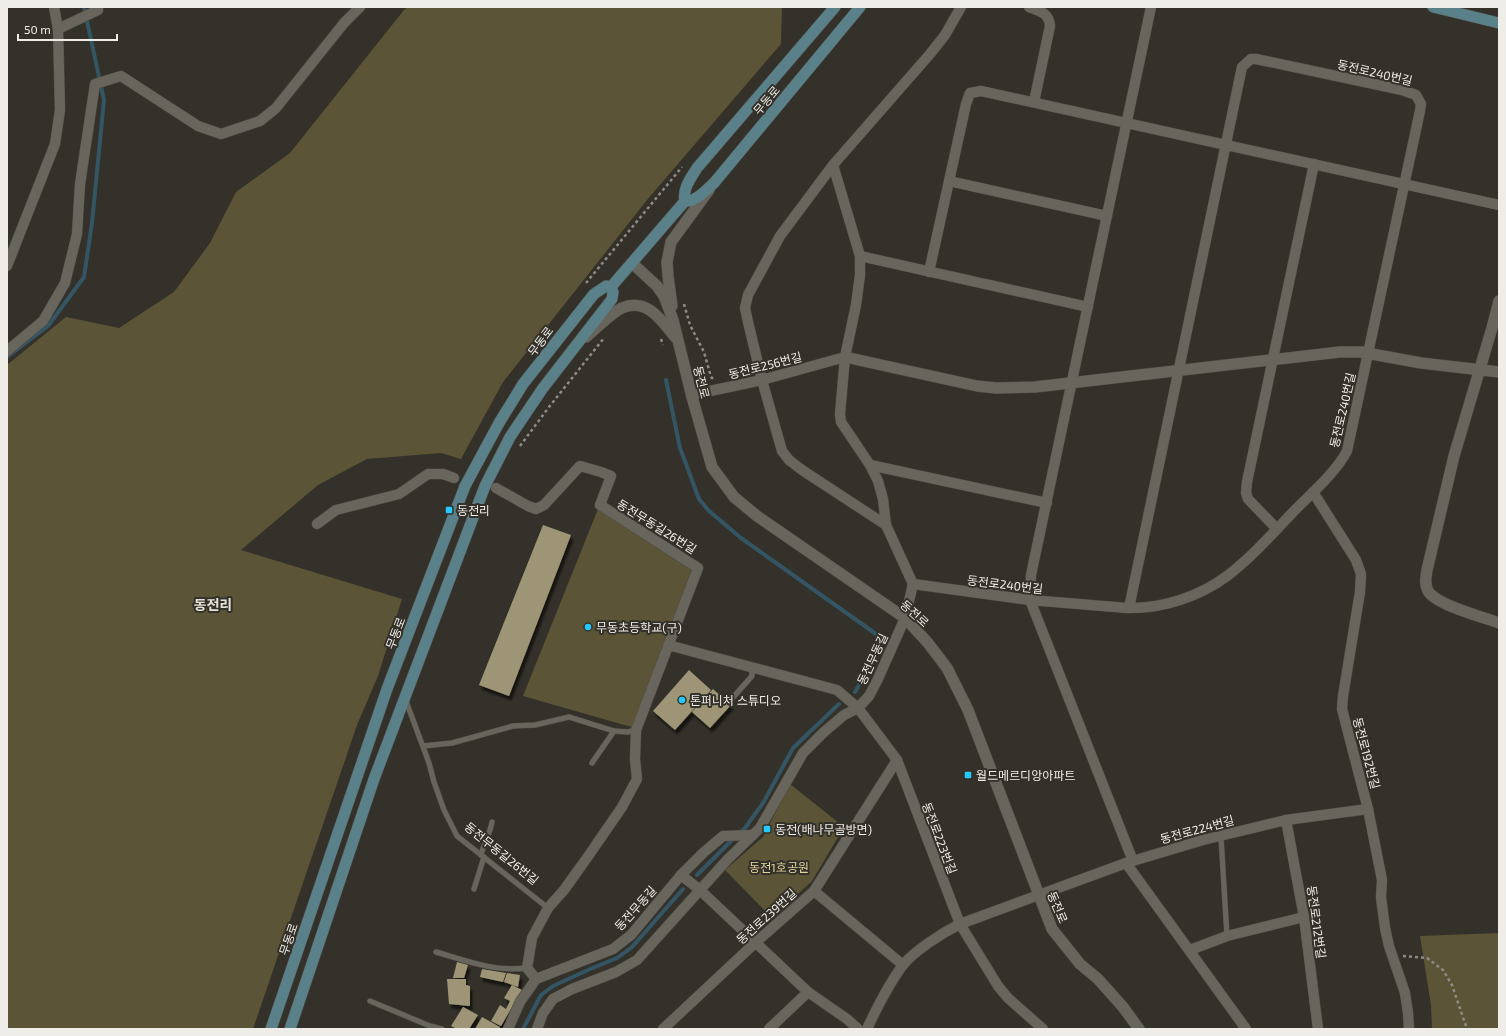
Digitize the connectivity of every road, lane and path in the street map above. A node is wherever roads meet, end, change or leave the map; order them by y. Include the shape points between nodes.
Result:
1 (54, 7) edge
2 (360, 7) edge
3 (835, 7) edge
4 (860, 7) edge
5 (961, 7) edge
6 (1029, 7) edge
7 (1151, 7) edge
8 (1433, 7) edge
9 (98, 9) edge
10 (1499, 23) edge
11 (58, 29) junction
12 (1034, 102) junction
13 (1127, 123) junction
14 (1225, 145) junction
15 (833, 164) junction
16 (1314, 164) junction
17 (684, 165) dead end
18 (949, 181) junction
19 (714, 183) junction
20 (1404, 184) junction
21 (684, 201) junction
22 (1499, 205) edge
23 (1107, 216) junction
24 (860, 256) junction
25 (632, 263) junction
26 (7, 266) edge
27 (929, 272) junction
28 (584, 286) dead end
29 (612, 287) junction
30 (682, 298) dead end
31 (1499, 301) edge
32 (1088, 307) junction
33 (659, 333) dead end
34 (606, 337) dead end
35 (678, 342) junction
36 (576, 344) junction
37 (663, 345) dead end
38 (7, 351) edge
39 (1368, 353) junction
40 (845, 357) junction
41 (1272, 360) junction
42 (1178, 370) junction
43 (1480, 370) junction
44 (1499, 372) edge
45 (716, 380) dead end
46 (762, 380) junction
47 (1072, 383) junction
48 (691, 395) junction
49 (519, 448) dead end
50 (870, 465) junction
51 (454, 478) dead end
52 (496, 488) dead end
53 (1313, 492) junction
54 (1047, 503) junction
55 (317, 524) dead end
56 (886, 525) junction
57 (1277, 529) junction
58 (913, 584) junction
59 (1030, 600) junction
60 (1129, 608) junction
61 (905, 618) junction
62 (1499, 623) edge
63 (668, 645) junction
64 (752, 667) junction
65 (405, 696) junction
66 (729, 702) dead end
67 (858, 708) junction
68 (636, 730) junction
69 (614, 731) junction
70 (423, 746) junction
71 (897, 760) junction
72 (592, 763) dead end
73 (1368, 809) junction
74 (1286, 820) junction
75 (492, 822) dead end
76 (757, 832) junction
77 (1220, 836) junction
78 (482, 856) junction
79 (1130, 862) junction
80 (681, 875) junction
81 (474, 889) dead end
82 (700, 890) junction
83 (814, 891) junction
84 (1039, 896) junction
85 (548, 908) junction
86 (1304, 917) junction
87 (960, 924) junction
88 (1227, 936) junction
89 (755, 942) junction
90 (1190, 950) junction
91 (436, 952) dead end
92 (1392, 956) junction
93 (903, 965) junction
94 (527, 968) junction
95 (536, 979) junction
96 (808, 992) junction
97 (370, 1001) dead end
98 (271, 1029) edge
99 (290, 1029) edge
100 (442, 1029) edge
101 (508, 1029) edge
102 (537, 1029) edge
103 (663, 1029) edge
104 (769, 1029) edge
105 (858, 1029) edge
106 (867, 1029) edge
107 (1043, 1029) edge
108 (1139, 1029) edge
109 (1246, 1029) edge
110 (1318, 1029) edge
111 (1409, 1029) edge
112 (1467, 1029) edge

1 - 11 street
2 - 38 street via 344,23 276,108 260,120 221,134 198,126 120,76 95,84 80,184 77,234 65,283 43,321
3 - 21 main road, 무동로 via 697,168 685,189
4 - 19 main road, 무동로
5 - 15 street via 945,35 930,54
6 - 12 street via 1046,14 1050,20
7 - 13 street
8 - 10 main road
9 - 11 street
11 - 26 street via 60,110 55,144
12 - 13 street
12 - 18 street via 981,91 970,93
13 - 14 street
13 - 23 street
14 - 16 street
14 - 20 street, 동전로240번길 via 1240,73 1242,67 1251,59 1402,90 1416,95 1421,104
14 - 42 street, 동전로240번길
15 - 24 street
15 - 46 street via 780,236 748,295 745,308
16 - 20 street
16 - 41 street
17 - 28 path
18 - 23 street
18 - 27 street
19 - 21 main road, 무동로 via 695,199
19 - 35 street via 671,242 669,250 668,276
20 - 22 street
20 - 39 street, 동전로240번길
21 - 25 main road, 무동로
23 - 32 street
24 - 27 street
24 - 40 street via 856,305
25 - 29 main road, 무동로
25 - 35 street, 동전로 via 664,296
27 - 32 street
29 - 36 main road, 무동로 via 612,299
29 - 98 main road, 무동로 via 606,286 594,294 523,384 464,486 387,689
30 - 45 path via 690,325 704,352 711,377
31 - 43 street
32 - 47 street
33 - 37 path
34 - 49 path
35 - 36 street via 653,312 645,307 634,306 622,308
35 - 48 street, 동전로
36 - 65 main road, 무동로 via 510,437 486,486
39 - 41 street via 1340,352
39 - 43 street
39 - 53 street, 동전로240번길 via 1347,451
40 - 46 street, 동전로256번길
40 - 47 street via 990,387 1014,388
40 - 50 street via 841,422
41 - 42 street
41 - 57 street via 1246,493 1253,506
42 - 47 street
42 - 60 street, 동전로240번길
43 - 44 street
43 - 62 street via 1445,493 1426,584 1429,592 1437,599 1452,607
46 - 48 street, 동전로256번길
46 - 56 street via 778,441 789,460
47 - 54 street
48 - 61 street, 동전로 via 712,467 734,497 757,516
50 - 54 street
50 - 56 street via 883,499
51 - 55 street via 443,474 428,474 399,494 336,510
52 - 63 street, 동전무동길26번길 via 536,509 544,505 580,466 611,476 600,505 698,568
53 - 57 street, 동전로240번길
53 - 73 street, 동전로192번길 via 1356,560 1361,574 1342,709
54 - 59 street via 1031,574
56 - 58 street
57 - 60 street, 동전로240번길 via 1231,572 1208,587 1164,605
58 - 59 street, 동전로240번길
58 - 61 street
59 - 60 street, 동전로240번길
59 - 79 street
61 - 67 street, 동전무동길 via 877,681 869,696
61 - 84 street, 동전로 via 947,668 968,710
63 - 64 street, 동전무동길
63 - 68 street, 동전무동길26번길
64 - 66 lane via 752,676
64 - 67 street, 동전무동길 via 837,690
65 - 70 lane, 동전무동길26번길
65 - 99 main road, 무동로 via 374,779
67 - 71 street
67 - 76 street, 동전무동길 via 844,715 804,753
68 - 69 lane
68 - 85 street, 동전무동길26번길 via 637,779 564,890
69 - 70 lane via 569,717 535,725 513,726 452,743
69 - 72 lane
70 - 78 lane, 동전무동길26번길 via 444,810 457,836
71 - 83 street, 동전로239번길
71 - 87 street, 동전로223번길
73 - 74 street, 동전로224번길
73 - 92 street, 동전로192번길 via 1382,880 1381,897 1385,928
74 - 77 street, 동전로224번길
74 - 86 street, 동전로212번길
75 - 78 lane
76 - 80 street, 동전무동길 via 724,836
76 - 82 street, 동전무동길
77 - 79 street, 동전로224번길
77 - 88 lane
78 - 81 lane
78 - 85 lane, 동전무동길26번길
79 - 84 street, 동전로224번길
79 - 90 street
80 - 82 street
80 - 95 street, 동전무동길 via 631,934 613,949
82 - 89 street
82 - 102 street, 동전무동길 via 636,960 616,972 553,999 543,1013
83 - 89 street, 동전로239번길
83 - 93 street
84 - 87 street
84 - 108 street, 동전로 via 1052,929 1080,964 1098,979 1123,1007
85 - 94 street, 동전무동길26번길 via 532,938
86 - 88 street
86 - 110 street, 동전로212번길
87 - 93 street via 928,943
87 - 107 street, 동전로223번길 via 998,986
88 - 90 street
89 - 96 street
89 - 103 street, 동전로239번길
90 - 109 street
91 - 94 lane via 490,967 511,970
92 - 111 street, 동전로192번길 via 1405,993
92 - 112 path via 1427,958 1443,970 1452,985
93 - 106 street
94 - 95 street
95 - 101 street via 520,1002
96 - 104 street
96 - 105 street
97 - 100 lane

